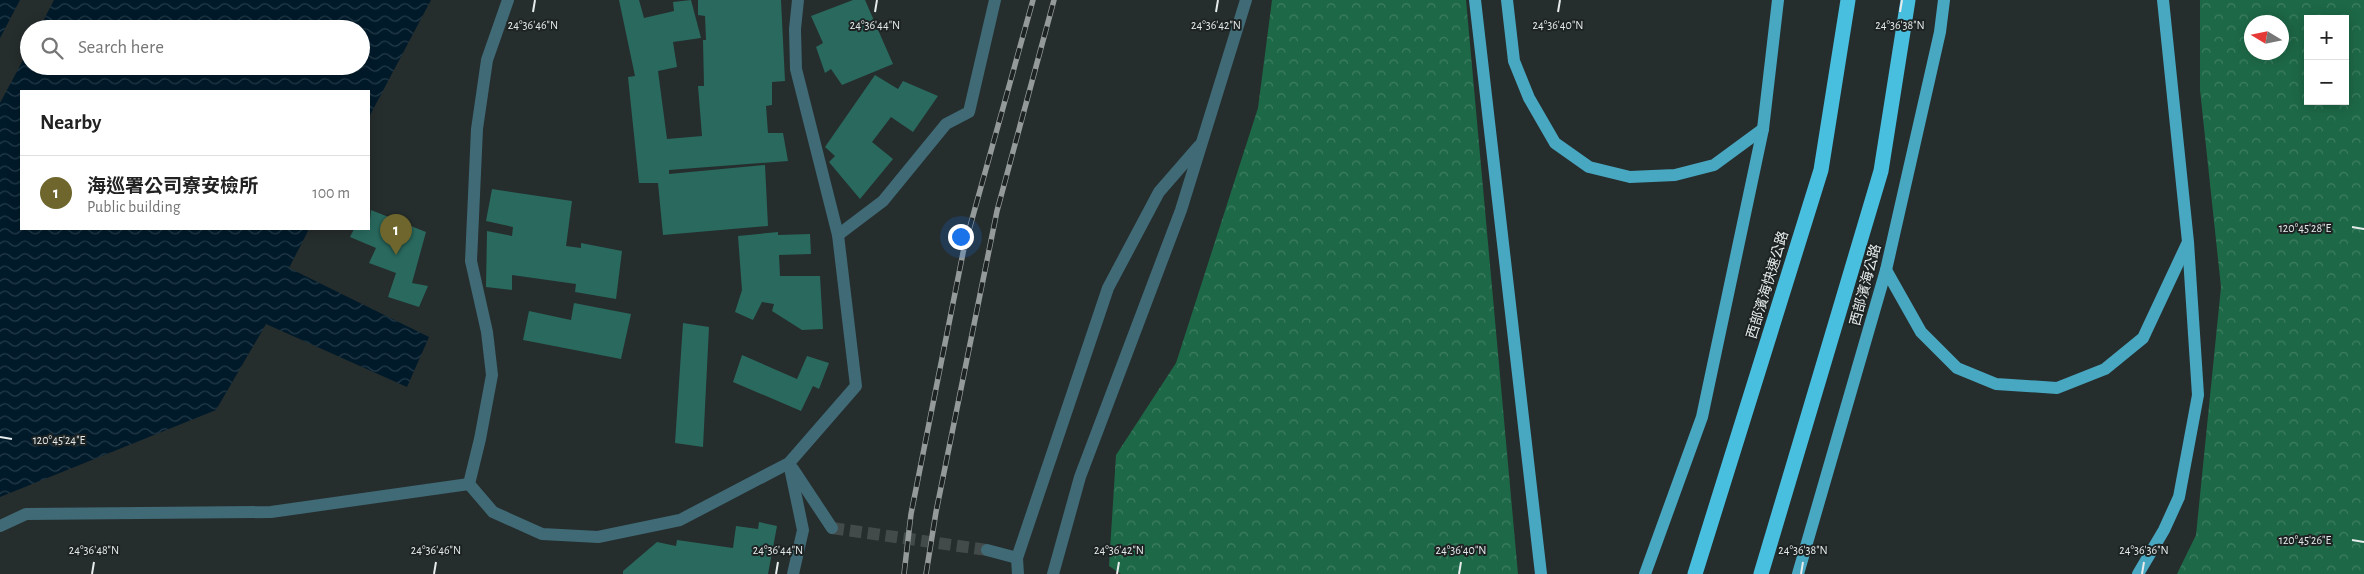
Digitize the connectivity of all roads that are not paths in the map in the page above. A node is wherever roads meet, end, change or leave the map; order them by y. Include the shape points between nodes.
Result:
1 (508, 0) edge
2 (798, 0) edge
3 (995, 0) edge
4 (1246, 0) edge
5 (1475, 0) edge
6 (1508, 0) edge
7 (1778, 0) edge
8 (1848, 0) edge
9 (1908, 0) edge
10 (1944, 0) edge
11 (2163, 0) edge
12 (1763, 129) junction
13 (1202, 142) junction
14 (838, 235) junction
15 (2188, 242) junction
16 (1886, 270) junction
17 (789, 463) junction
18 (469, 484) junction
19 (0, 526) edge
20 (832, 528) dead end
21 (987, 550) tunnel mouth
22 (1017, 558) junction
23 (793, 574) edge
24 (1018, 574) edge
25 (1054, 574) edge
26 (1541, 574) edge
27 (1646, 574) edge
28 (1695, 574) edge
29 (1760, 574) edge
30 (1798, 574) edge
31 (2138, 574) edge

1 - 18 street via 487,60 476,129 471,261 487,332 492,375
2 - 14 street via 796,69
3 - 14 street via 969,112 946,124 883,201
4 - 13 street
5 - 26 main road
6 - 12 main road via 1514,61 1529,98 1555,143 1589,167 1630,177 1675,175 1714,165
7 - 12 main road
8 - 28 highway, 西部濱海快速公路 via 1821,170
9 - 29 highway via 1881,171
10 - 16 main road, 西部濱海公路 via 1940,32
11 - 15 main road
12 - 27 main road via 1702,417
13 - 22 street via 1159,192 1108,288
13 - 25 street via 1181,210 1080,477
14 - 17 street via 856,386
15 - 16 main road via 2143,338 2105,368 2057,388 1996,384 1956,368 1921,332
15 - 31 main road via 2198,395 2179,497
16 - 30 main road, 西部濱海公路
17 - 18 street via 680,520 598,537 542,534 493,512
17 - 20 street
17 - 23 street via 803,530
18 - 19 street via 271,512 26,514
21 - 22 street
22 - 24 street

